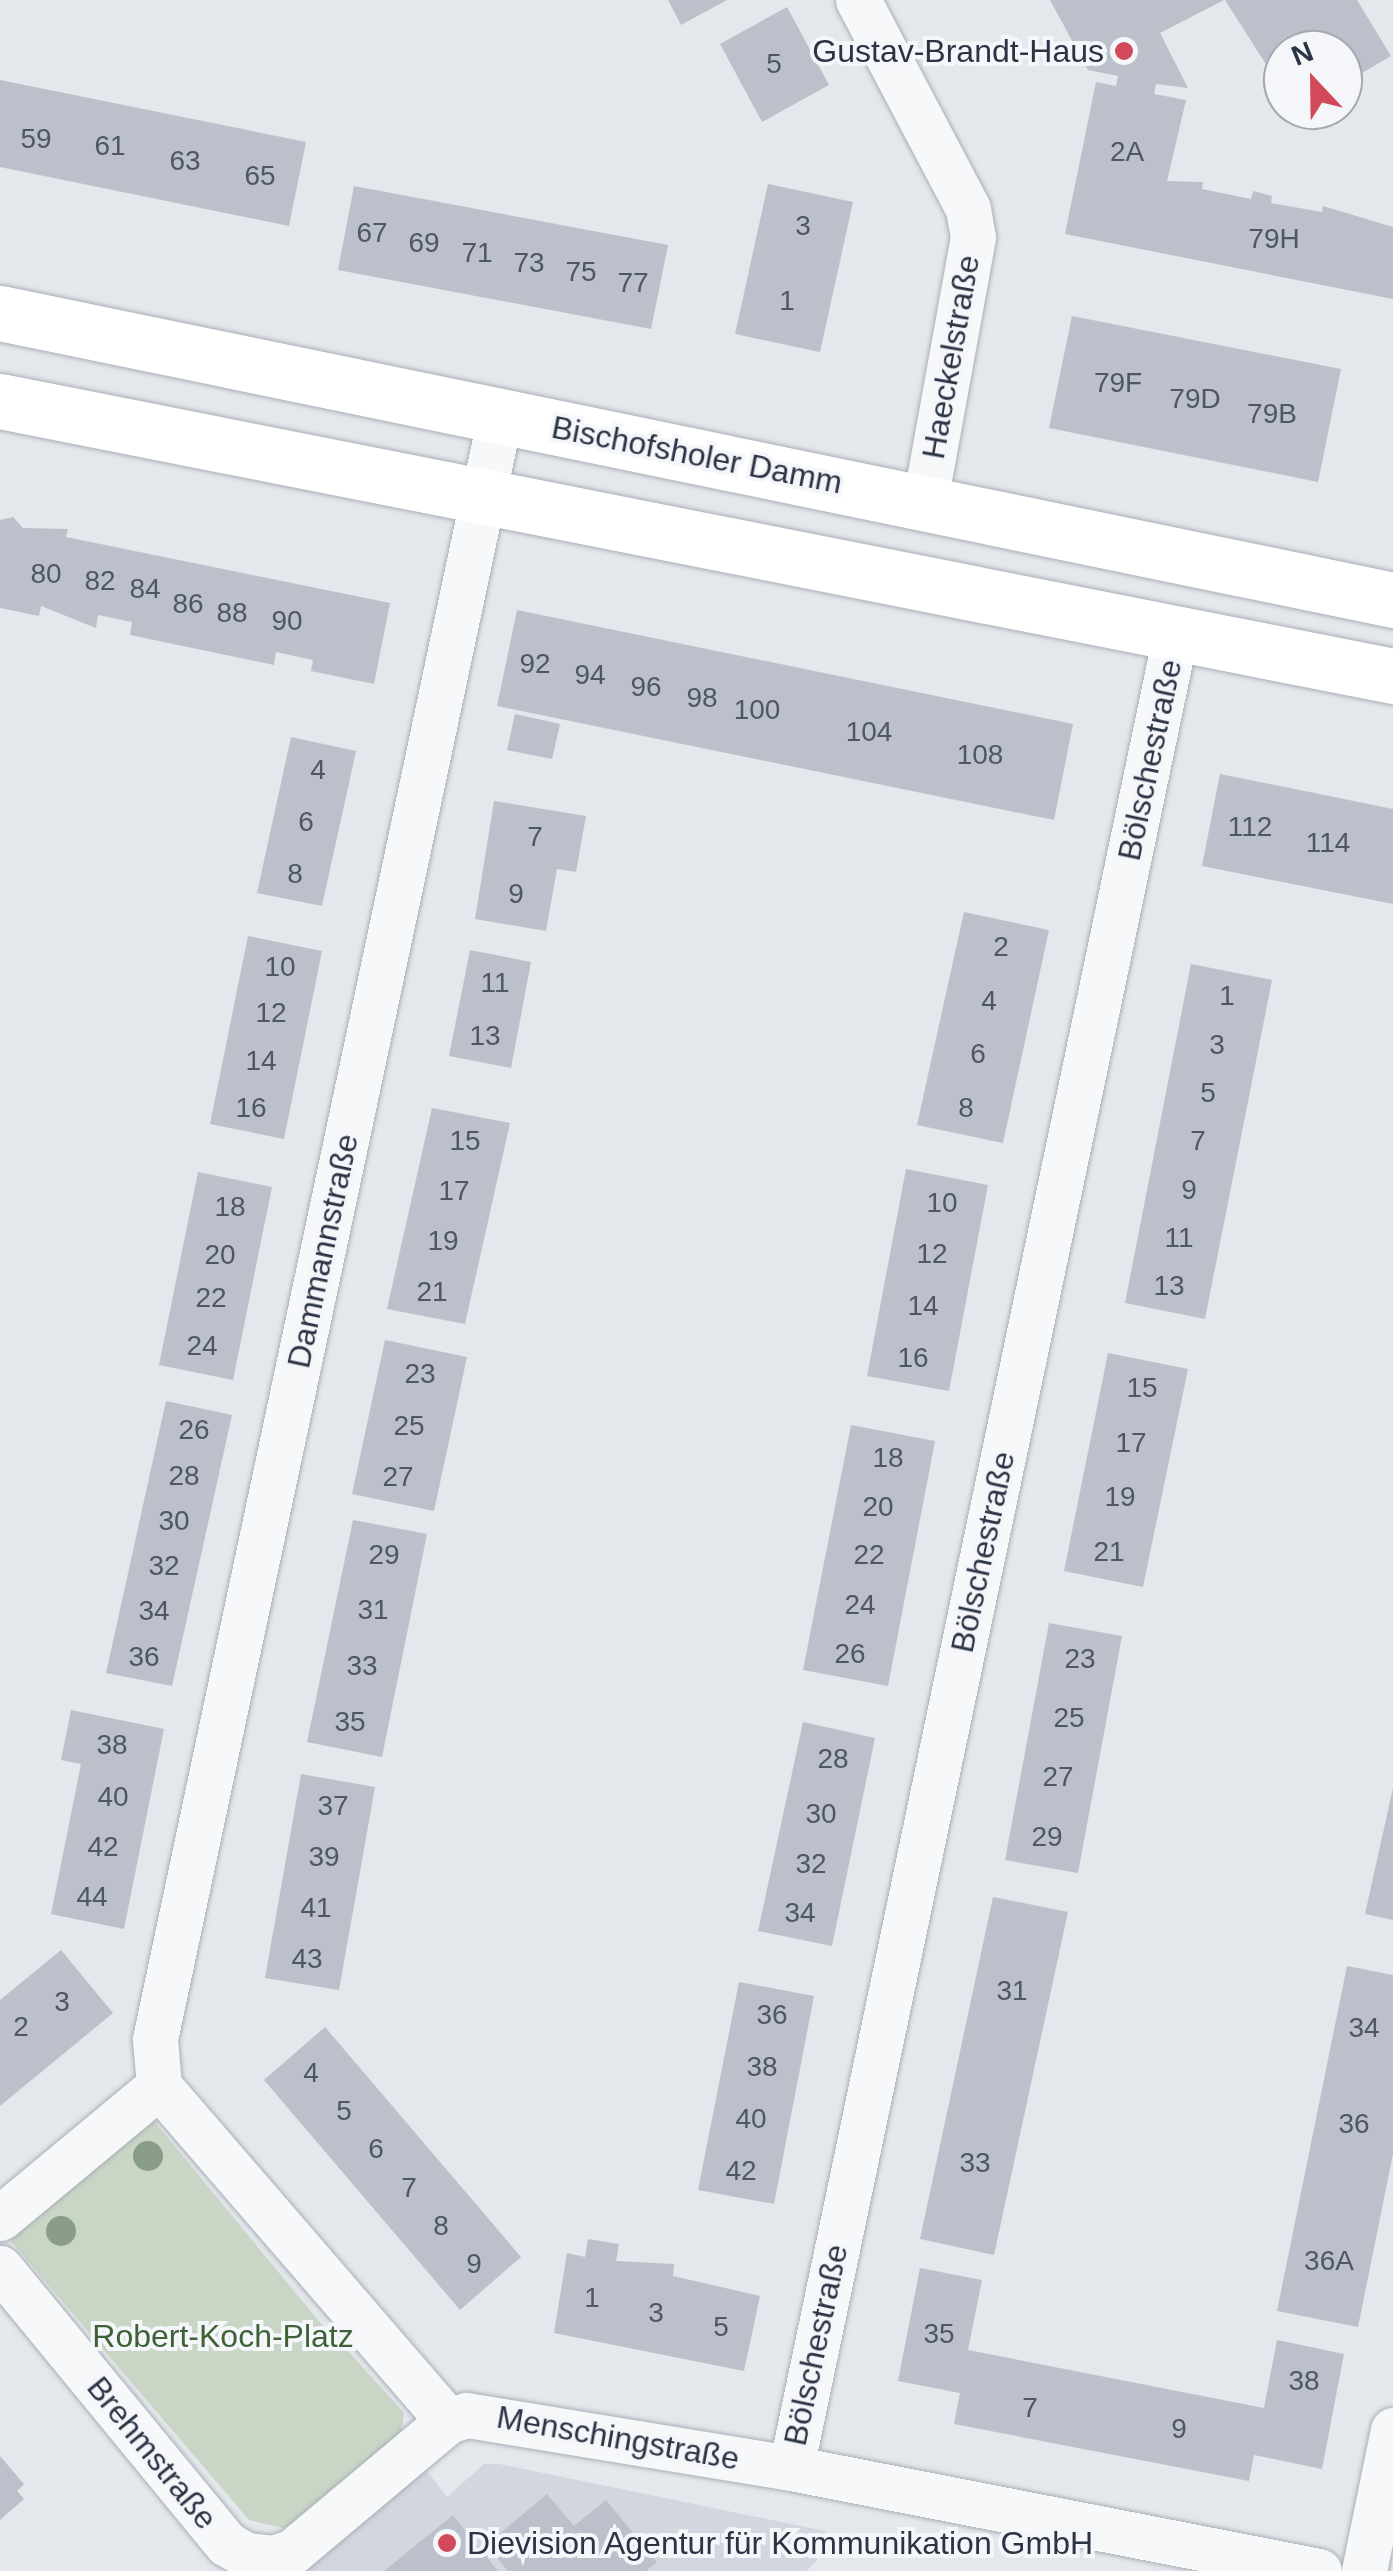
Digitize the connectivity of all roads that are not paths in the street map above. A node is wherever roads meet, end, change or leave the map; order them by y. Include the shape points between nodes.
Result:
1 (858, 0) edge
2 (0, 314) edge
3 (0, 402) edge
4 (500, 416) junction
5 (482, 499) junction
6 (924, 501) junction
7 (1393, 600) edge
8 (1175, 637) junction
9 (1393, 676) edge
10 (159, 2086) junction
11 (0, 2218) edge
12 (0, 2268) edge
13 (448, 2421) junction
14 (1393, 2430) edge
15 (791, 2468) junction
16 (220, 2558) edge
17 (1320, 2571) edge
18 (1364, 2571) edge

1 - 6 street, Haeckelstraße via 968,209 973,237
2 - 4 main road, Bischofsholer Damm
3 - 5 main road
4 - 5 street, Dammannstraße
4 - 6 main road, Bischofsholer Damm
5 - 8 main road
5 - 10 street, Dammannstraße via 155,2039
6 - 7 main road, Bischofsholer Damm
8 - 9 main road
8 - 15 street, Bölschestraße
10 - 11 street
10 - 13 street
12 - 16 street, Brehmstraße
13 - 15 street, Menschingstraße via 482,2416
13 - 16 street via 293,2550 274,2558
14 - 18 street
15 - 17 street, Menschingstraße

